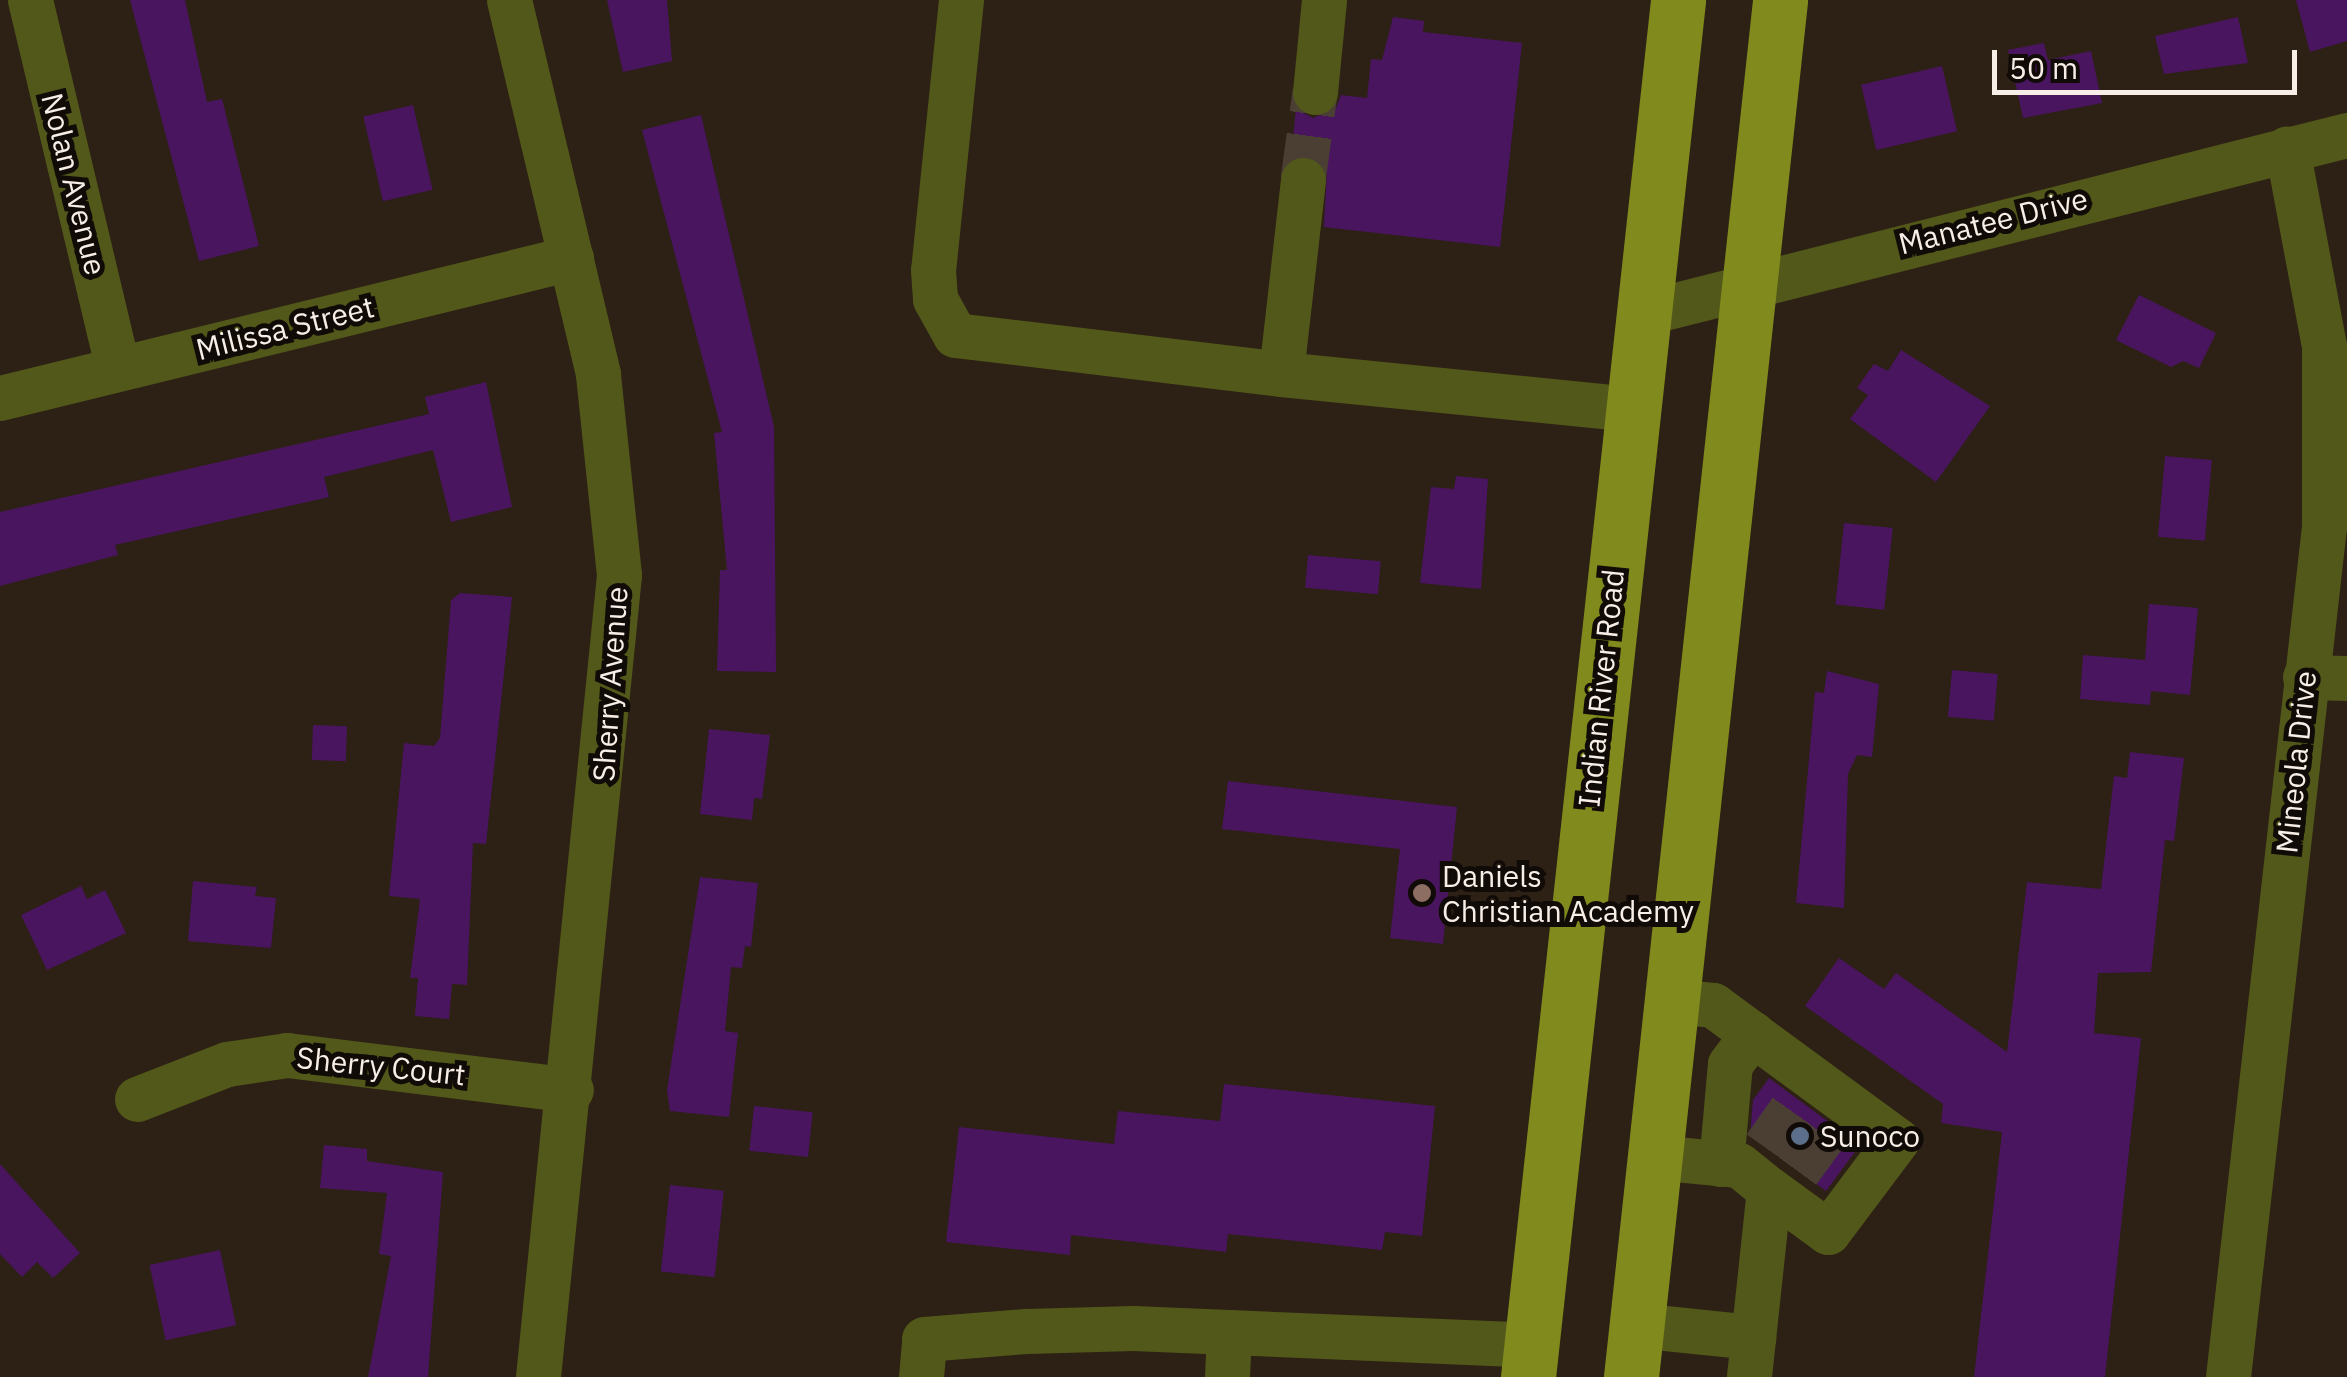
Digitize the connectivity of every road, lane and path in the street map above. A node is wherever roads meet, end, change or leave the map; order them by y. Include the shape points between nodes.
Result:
1 (30, 0) edge
2 (509, 0) edge
3 (961, 0) edge
4 (1324, 0) edge
5 (1678, 0) edge
6 (1780, 0) edge
7 (1316, 92) tunnel mouth
8 (2347, 135) edge
9 (2287, 148) junction
10 (1303, 180) tunnel mouth
11 (571, 258) junction
12 (1748, 284) junction
13 (1640, 314) junction
14 (118, 368) junction
15 (1281, 374) junction
16 (0, 398) edge
17 (1630, 410) junction
18 (2326, 677) edge
19 (1671, 1001) junction
20 (1752, 1034) junction
21 (571, 1090) junction
22 (137, 1100) dead end
23 (1654, 1157) junction
24 (1763, 1173) junction
25 (1229, 1332) junction
26 (1633, 1351) edge
27 (1751, 1357) edge
28 (1530, 1361) edge
29 (538, 1377) edge
30 (921, 1377) edge
31 (1227, 1377) edge
32 (2228, 1377) edge

1 - 14 street, Nolan Avenue
2 - 11 street, Sherry Avenue
3 - 15 street via 933,270 939,310 955,336
4 - 7 street
5 - 13 main road, Indian River Road
6 - 12 main road
8 - 9 street, Manatee Drive
9 - 12 street, Manatee Drive
9 - 18 street, Mineola Drive via 2310,246 2328,426
10 - 15 street
11 - 14 street, Milissa Street
11 - 21 street, Sherry Avenue via 611,458 620,575
12 - 13 street, Manatee Drive
12 - 19 main road
13 - 17 main road, Indian River Road
14 - 16 street, Milissa Street
15 - 17 street
17 - 28 main road, Indian River Road
18 - 32 street, Mineola Drive
19 - 20 street via 1713,1005
19 - 23 main road
20 - 24 street via 1730,1064
20 - 24 street via 1823,1101 1898,1140 1828,1232
21 - 22 street, Sherry Court via 287,1056 227,1064
21 - 29 street, Sherry Avenue
23 - 24 street
23 - 26 main road
24 - 27 street
25 - 28 street
25 - 30 street via 1133,1328 924,1339
25 - 31 street
26 - 27 street

